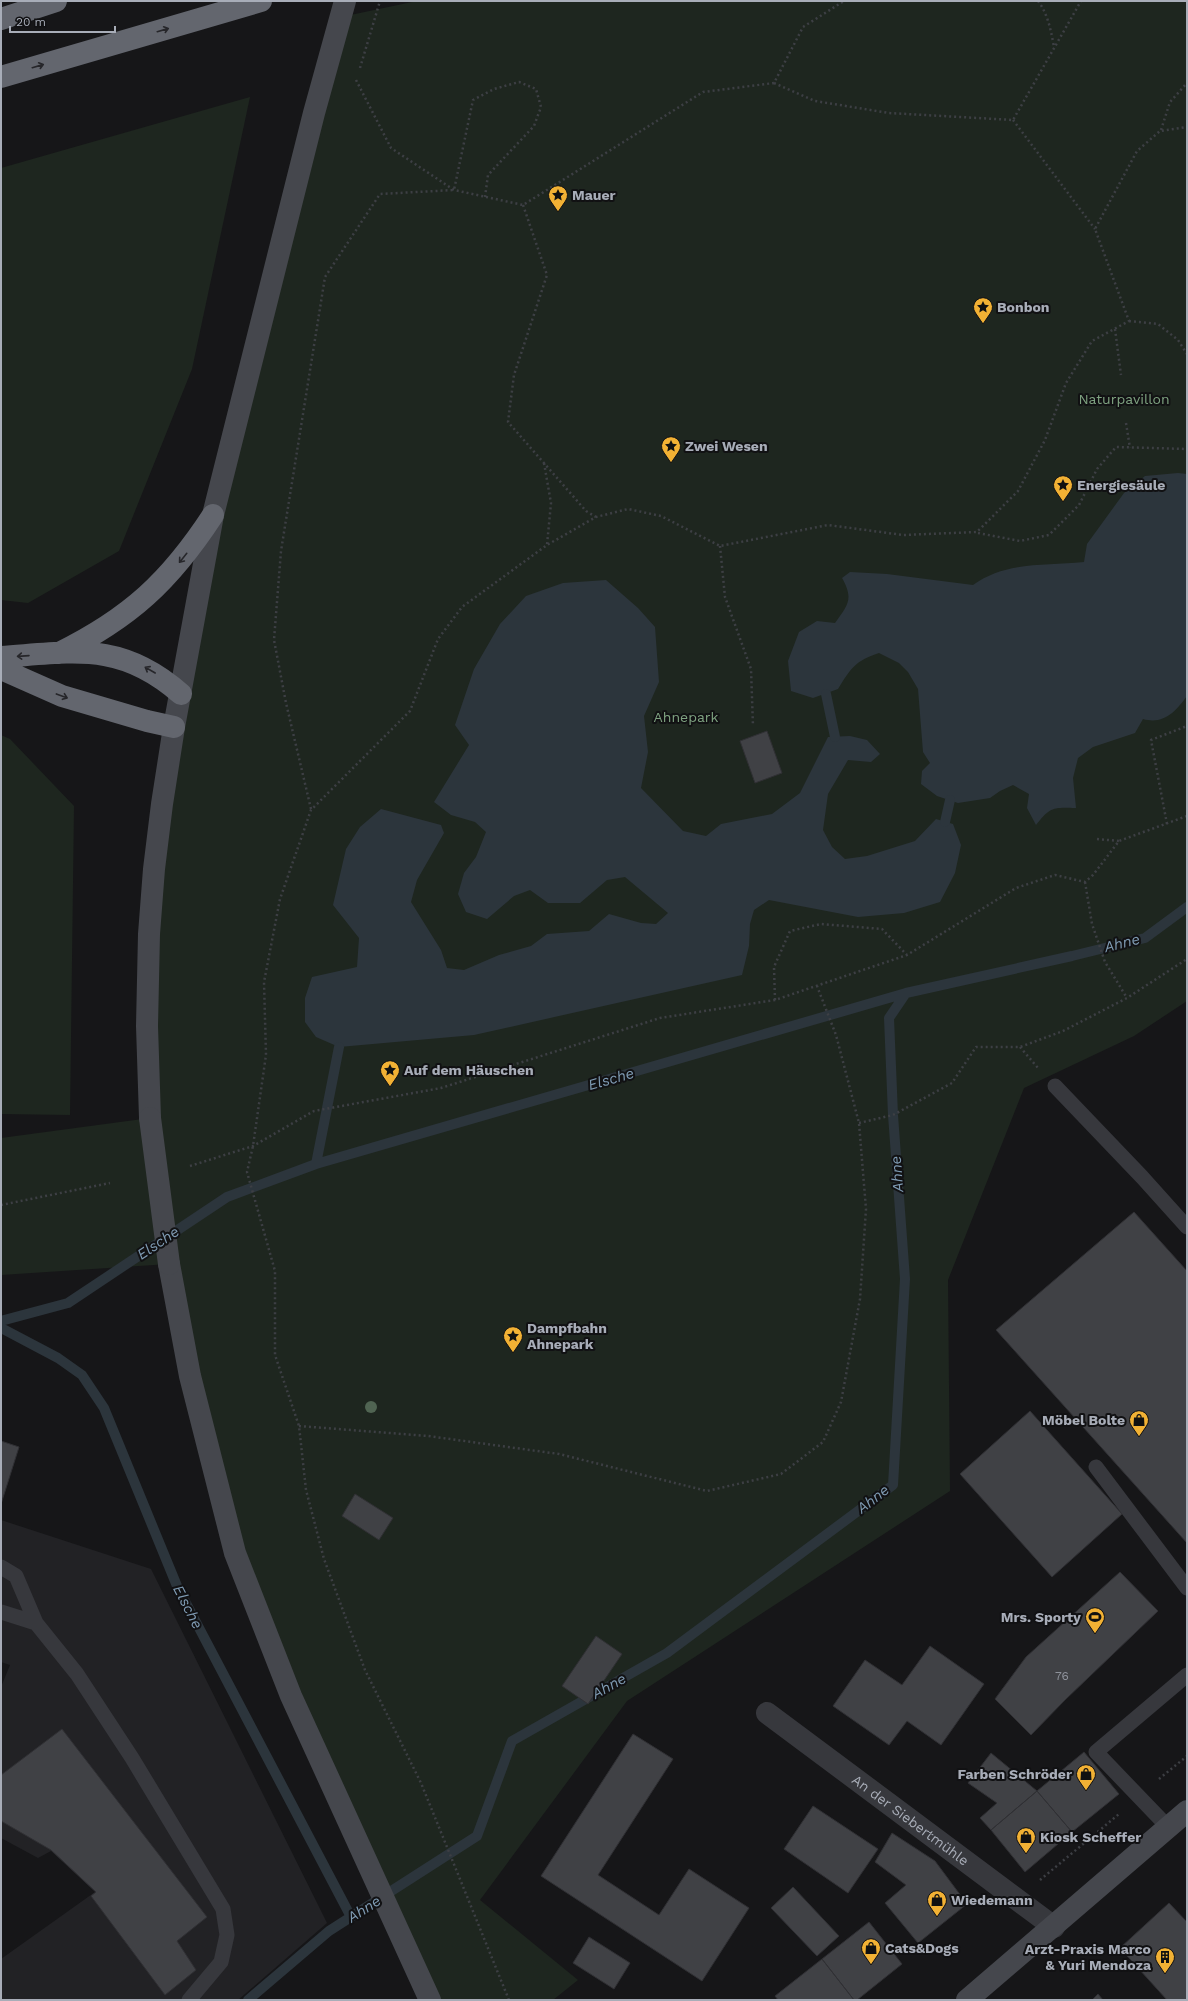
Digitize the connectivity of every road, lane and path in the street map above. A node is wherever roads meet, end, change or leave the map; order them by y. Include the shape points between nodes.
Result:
1 (56, 1) edge
2 (261, 1) edge
3 (345, 1) edge
4 (380, 1) edge
5 (844, 1) edge
6 (1038, 1) edge
7 (1081, 1) edge
8 (1, 18) edge
9 (1054, 48) junction
10 (1, 77) edge
11 (1187, 83) edge
12 (774, 84) junction
13 (1013, 120) junction
14 (1187, 127) edge
15 (1160, 131) junction
16 (454, 190) junction
17 (485, 197) junction
18 (524, 205) junction
19 (1095, 229) junction
20 (1128, 322) junction
21 (1115, 329) junction
22 (1187, 354) edge
23 (1121, 375) dead end
24 (1126, 423) dead end
25 (1130, 448) junction
26 (1187, 449) edge
27 (544, 463) junction
28 (213, 514) junction
29 (596, 517) junction
30 (978, 532) junction
31 (547, 544) junction
32 (720, 546) junction
33 (59, 653) junction
34 (1, 657) edge
35 (1, 669) edge
36 (180, 694) junction
37 (753, 726) dead end
38 (1187, 726) edge
39 (174, 727) junction
40 (311, 810) junction
41 (1187, 816) edge
42 (1167, 824) junction
43 (1097, 839) dead end
44 (1119, 841) junction
45 (1085, 882) junction
46 (907, 955) junction
47 (1187, 959) edge
48 (817, 986) junction
49 (1127, 998) junction
50 (775, 1000) junction
51 (1020, 1047) junction
52 (1030, 1060) dead end
53 (1055, 1086) dead end
54 (859, 1123) junction
55 (253, 1146) junction
56 (190, 1166) dead end
57 (110, 1183) dead end
58 (1, 1205) edge
59 (1187, 1227) edge
60 (299, 1426) junction
61 (1096, 1467) dead end
62 (1, 1567) edge
63 (1187, 1588) edge
64 (1, 1612) edge
65 (36, 1623) junction
66 (1187, 1675) edge
67 (767, 1713) dead end
68 (1187, 1756) edge
69 (1139, 1797) junction
70 (1187, 1811) edge
71 (1168, 1827) junction
72 (1017, 1900) junction
73 (1054, 1927) junction
74 (189, 2000) edge
75 (430, 2000) edge
76 (509, 2000) edge
77 (967, 2000) edge

1 - 8 highway
10 -> 2 highway
3 - 28 main road via 314,113
4 - 16 path via 356,82 391,148
5 - 12 path via 803,27
6 - 9 path via 1043,7 1050,27
7 - 9 path
9 - 13 path
11 - 15 path via 1170,102
12 - 13 path via 815,101 889,113
12 - 18 path via 704,92
13 - 19 path
14 - 15 path
15 - 19 path via 1137,151
16 - 17 path
16 - 17 path via 473,100 494,89 519,82 536,89 541,107 534,126 488,175
16 - 40 path via 380,194 325,277 280,551 274,640
17 - 18 path
18 - 27 path via 547,275 514,375 508,422
19 - 20 path
20 - 21 path
20 - 22 path via 1158,324 1178,340
21 - 23 path
21 - 30 path via 1092,342 1066,383 1045,440 1018,491
24 - 25 path
25 - 26 path
25 - 30 path via 1116,447 1097,469 1079,505 1049,535 1020,541
27 - 29 path via 586,511
27 - 31 path via 551,503
28 -> 33 highway via 169,575 142,601 116,621
28 - 36 main road
29 - 31 path
29 - 32 path via 628,509 661,516
30 - 32 path via 903,535 828,525
31 - 40 path via 462,607 438,639 410,711
32 - 37 path via 725,597 751,669
33 -> 34 highway
36 -> 33 highway via 156,674 133,662 109,654
35 -> 39 highway via 62,696 147,722
36 - 39 main road
38 - 42 path via 1151,740
39 - 75 main road, bridge via 154,869 149,934 147,1026 150,1118 169,1264 190,1376 235,1553 291,1696
40 - 55 path via 280,899 264,982 266,1055
41 - 42 path
42 - 44 path
43 - 44 path
44 - 45 path
45 - 46 path via 1055,875 1016,888
45 - 49 path via 1092,924 1105,962
46 - 48 path
46 - 50 path via 882,929 821,924 790,931 774,967
47 - 49 path
48 - 50 path
48 - 54 path via 836,1035
49 - 51 path via 1063,1031
50 - 55 path via 660,1018 441,1088 314,1111
51 - 52 path
51 - 54 path via 976,1047 952,1083 893,1115
53 - 59 lane via 1142,1176
54 - 60 path via 866,1209 860,1299 841,1402 823,1442 781,1474 706,1491 559,1454 428,1436
55 - 56 path
55 - 60 path via 247,1172 275,1270 275,1356
57 - 58 path
60 - 76 path via 306,1490 324,1559 365,1670 421,1783
61 - 63 lane
62 - 65 lane via 16,1576
64 - 65 lane
65 - 74 lane via 77,1674 132,1758 223,1909 227,1935 221,1962
66 - 69 lane via 1096,1752
67 - 72 street, An der Siebertmühle
68 - 69 path
69 - 71 lane
69 - 72 path
70 - 71 main road
71 - 73 main road
72 - 73 street, An der Siebertmühle
73 - 77 main road

